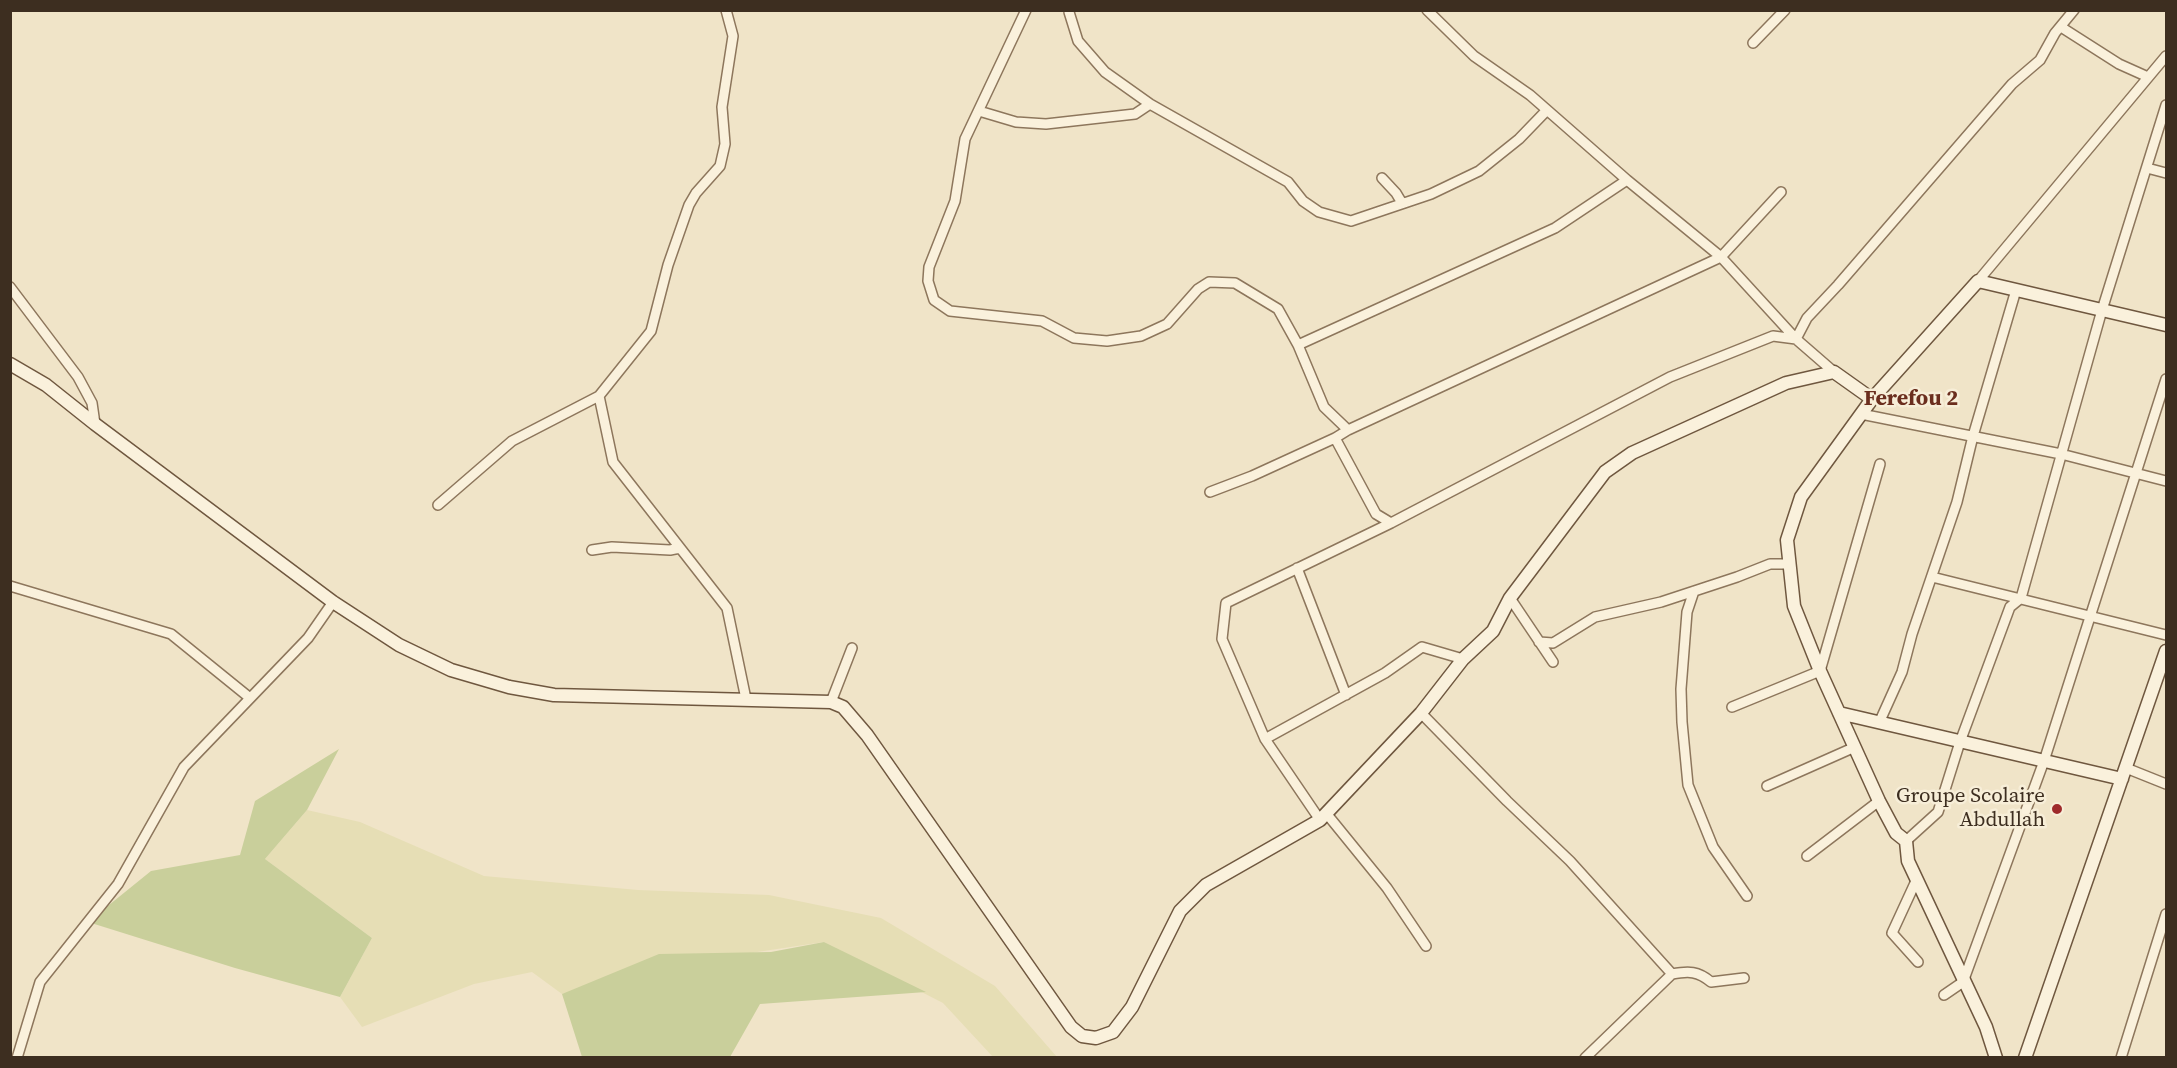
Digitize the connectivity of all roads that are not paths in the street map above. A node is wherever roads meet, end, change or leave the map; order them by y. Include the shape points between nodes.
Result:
1 (726, 10) edge
2 (1026, 10) edge
3 (1427, 10) edge
4 (1785, 10) edge
5 (2074, 10) edge
6 (1069, 12) edge
7 (2061, 27) junction
8 (1753, 43) dead end
9 (2166, 56) edge
10 (2148, 77) junction
11 (1150, 104) junction
12 (2166, 105) edge
13 (1547, 110) junction
14 (979, 111) junction
15 (2147, 168) junction
16 (2166, 174) edge
17 (1382, 178) dead end
18 (1627, 180) junction
19 (1781, 192) dead end
20 (1402, 203) junction
21 (1721, 257) junction
22 (1978, 281) junction
23 (10, 287) edge
24 (2016, 290) junction
25 (2102, 310) junction
26 (2166, 325) edge
27 (1796, 339) junction
28 (1298, 345) junction
29 (10, 364) edge
30 (1834, 372) junction
31 (2166, 379) edge
32 (599, 396) junction
33 (1872, 399) junction
34 (1861, 414) junction
35 (95, 424) junction
36 (1348, 430) junction
37 (1973, 436) junction
38 (1335, 438) junction
39 (2061, 454) junction
40 (1880, 464) dead end
41 (2136, 473) junction
42 (2166, 482) edge
43 (1210, 492) dead end
44 (438, 505) dead end
45 (1391, 523) junction
46 (680, 548) junction
47 (592, 550) dead end
48 (1789, 564) junction
49 (1297, 568) junction
50 (1932, 577) junction
51 (10, 586) edge
52 (1694, 591) junction
53 (1510, 598) junction
54 (2021, 598) junction
55 (333, 602) junction
56 (2090, 615) junction
57 (2166, 635) edge
58 (1539, 642) junction
59 (852, 648) dead end
60 (2166, 651) edge
61 (1463, 659) junction
62 (1553, 662) dead end
63 (1820, 670) junction
64 (1346, 695) junction
65 (250, 698) junction
66 (746, 699) junction
67 (831, 702) junction
68 (1732, 707) dead end
69 (1421, 713) junction
70 (1839, 713) junction
71 (1879, 723) junction
72 (1265, 739) junction
73 (1960, 741) junction
74 (1855, 747) junction
75 (2044, 761) junction
76 (2124, 774) junction
77 (2166, 784) edge
78 (1767, 786) dead end
79 (1880, 801) junction
80 (1323, 817) junction
81 (1906, 841) junction
82 (1807, 856) dead end
83 (1916, 881) junction
84 (1746, 896) dead end
85 (2166, 914) edge
86 (1426, 946) dead end
87 (1918, 962) dead end
88 (1672, 974) junction
89 (1744, 978) dead end
90 (1963, 982) junction
91 (1944, 995) dead end
92 (17, 1058) edge
93 (1585, 1058) edge
94 (1996, 1058) edge
95 (2025, 1058) edge
96 (2121, 1058) edge

1 - 32 street via 732,36 722,107 725,144 720,166 689,206 651,331
2 - 14 street
3 - 13 street via 1474,56
4 - 8 street
5 - 7 street
6 - 11 street via 1084,49 1105,72
7 - 10 street via 2119,64
7 - 27 street via 2040,60 2012,84 1807,318
9 - 10 street
10 - 22 street
11 - 14 street via 1135,114 1046,124 1016,122
11 - 20 street via 1288,182 1303,201 1319,212 1352,221
12 - 15 street
13 - 18 street
13 - 20 street via 1479,171
14 - 28 street via 965,139 956,201 929,267 934,300 950,311 1042,321 1074,338 1107,341 1141,336 1167,324 1209,282 1235,283 1278,309
15 - 16 street
15 - 25 street
17 - 20 street
18 - 21 street
18 - 28 street via 1555,228
19 - 21 street
21 - 27 street
21 - 36 street
22 - 24 street
22 - 33 street
23 - 35 street via 78,377 92,403
24 - 25 street
24 - 37 street
25 - 26 street
25 - 39 street
27 - 30 street
27 - 45 street via 1773,336 1670,377
28 - 36 street via 1324,407
29 - 35 street via 46,385
30 - 33 street
30 - 53 street via 1786,383 1632,453 1605,472
31 - 41 street
32 - 44 street via 512,441
32 - 46 street via 613,462
33 - 34 street
34 - 37 street
34 - 48 street via 1801,497 1786,540
35 - 55 street
36 - 38 street
37 - 39 street
37 - 50 street via 1957,502
38 - 43 street
38 - 45 street via 1376,514
39 - 41 street
39 - 54 street
40 - 63 street
41 - 42 street
41 - 56 street
45 - 49 street
46 - 47 street
46 - 66 street via 727,608
48 - 52 street via 1770,564
48 - 63 street via 1794,606
49 - 64 street
49 - 72 street via 1226,603 1222,639
50 - 54 street
50 - 71 street via 1902,672
51 - 65 street via 171,634
52 - 58 street via 1595,617 1553,643
52 - 84 street via 1687,612 1681,689 1688,785 1713,848
53 - 58 street
53 - 61 street via 1493,631
54 - 56 street
54 - 73 street via 2010,608
55 - 65 street via 308,638
55 - 66 street via 399,645 451,670 508,687 554,694
56 - 57 street
56 - 75 street
58 - 62 street
59 - 67 street
60 - 76 street
61 - 64 street via 1422,648
61 - 69 street
63 - 68 street
63 - 70 street
64 - 72 street
65 - 92 street via 184,767 118,884 40,982
66 - 67 street
67 - 80 street via 843,707 867,735 1071,1027 1082,1036 1096,1038 1113,1032 1132,1007 1180,911 1206,885
69 - 80 street
69 - 88 street via 1570,861
70 - 71 street
70 - 74 street
71 - 73 street
72 - 80 street
73 - 75 street
73 - 81 street via 1938,812
74 - 78 street
74 - 79 street
75 - 76 street
75 - 90 street
76 - 77 street
76 - 95 street
79 - 81 street via 1896,833
79 - 82 street
80 - 86 street via 1387,888
81 - 83 street
83 - 87 street via 1892,933
83 - 90 street
85 - 96 street
88 - 89 street via 1700,973 1711,982
88 - 93 street
90 - 91 street
90 - 94 street

